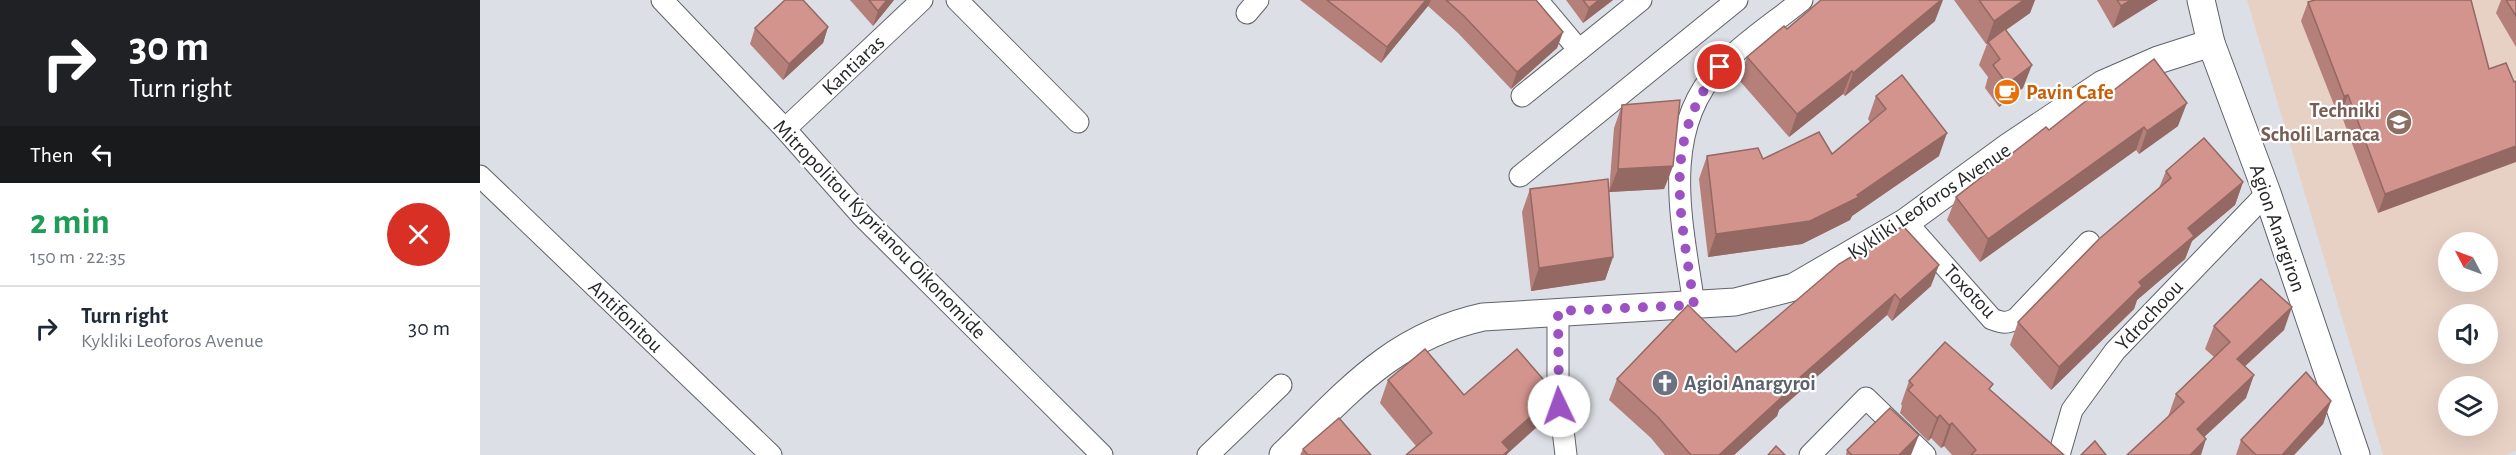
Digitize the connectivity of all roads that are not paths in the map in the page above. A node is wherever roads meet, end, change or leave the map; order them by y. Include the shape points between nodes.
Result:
1 (662, 0) edge
2 (922, 0) edge
3 (957, 0) edge
4 (1537, 0) edge
5 (1641, 0) edge
6 (1737, 0) edge
7 (1802, 0) edge
8 (2201, 0) edge
9 (2211, 43) junction
10 (1579, 50) junction
11 (1522, 96) dead end
12 (1078, 122) dead end
13 (785, 129) junction
14 (480, 176) edge
15 (1520, 176) dead end
16 (2267, 193) junction
17 (1906, 222) junction
18 (2089, 242) dead end
19 (1694, 305) junction
20 (1558, 311) junction
21 (1281, 385) dead end
22 (771, 455) edge
23 (1102, 455) edge
24 (1208, 455) edge
25 (1283, 455) edge
26 (1566, 455) edge
27 (1810, 455) edge
28 (1925, 455) edge
29 (2059, 455) edge
30 (2356, 455) edge

1 - 13 street, Mitropolitou Kyprianou Oikonomide
2 - 13 street, Kantiaras
3 - 12 street
4 - 10 street
5 - 10 street
6 - 15 street
7 - 19 street via 1720,67 1689,118 1679,181
8 - 9 street, Agion Anargiron
9 - 16 street, Agion Anargiron
9 - 17 street, Kykliki Leoforos Avenue via 2103,84
10 - 11 street
13 - 23 street, Mitropolitou Kyprianou Oikonomide via 863,217
14 - 22 street, Antifonitou
16 - 29 street, Ydrochoou via 2115,351 2072,410
16 - 30 street, Agion Anargiron
17 - 18 street, Toxotou via 1992,319 2002,323 2018,318
17 - 19 street, Kykliki Leoforos Avenue via 1794,287 1735,302
19 - 20 street, Kykliki Leoforos Avenue
20 - 25 street, Kykliki Leoforos Avenue via 1483,316 1420,337 1367,374
20 - 26 street via 1558,388
21 - 24 street
27 - 28 street via 1866,398

